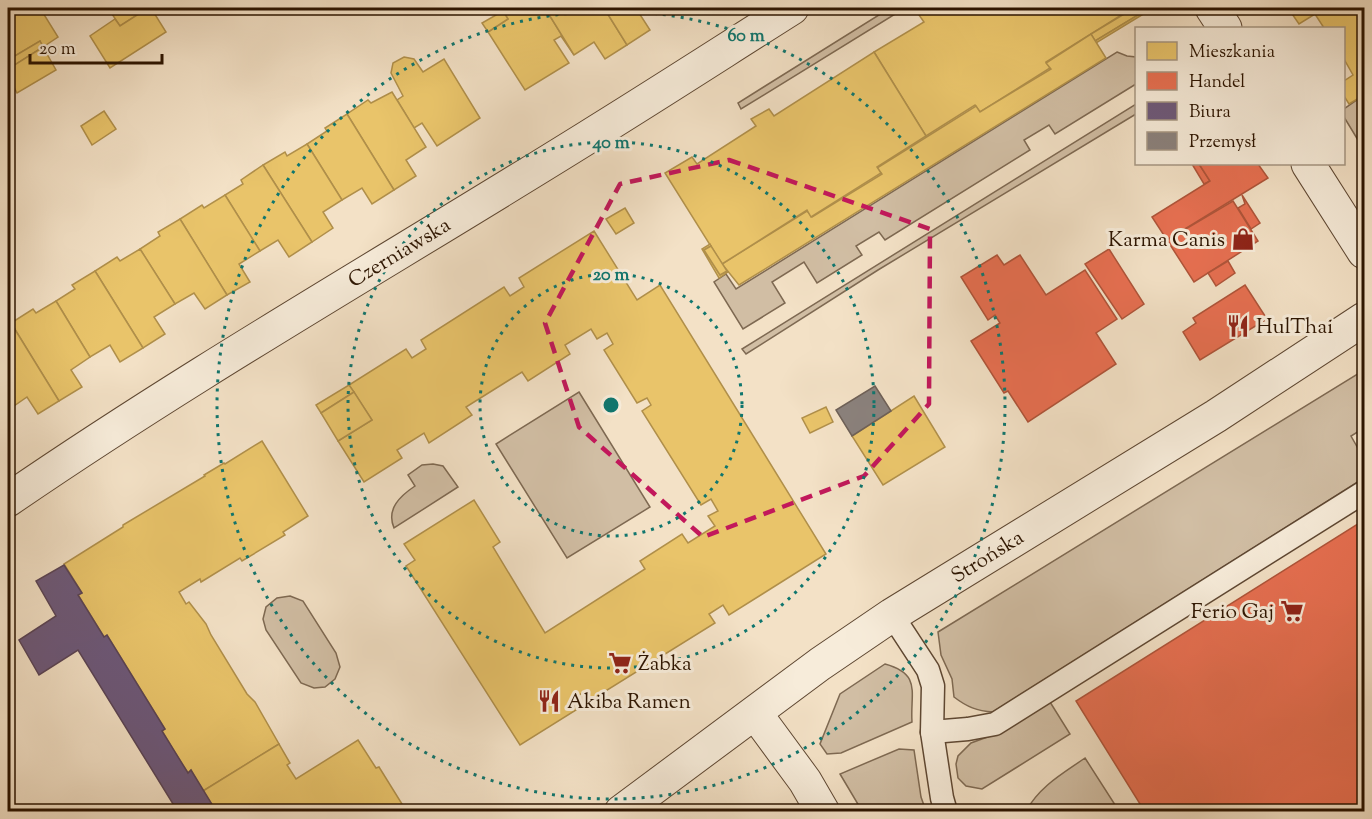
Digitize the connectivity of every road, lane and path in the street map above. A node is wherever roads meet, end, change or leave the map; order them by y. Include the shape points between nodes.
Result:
1 (792, 8) edge
2 (1212, 8) edge
3 (1224, 27) edge
4 (1309, 165) edge
5 (1365, 252) edge
6 (1365, 319) edge
7 (1365, 492) edge
8 (8, 500) edge
9 (892, 615) junction
10 (755, 713) junction
11 (932, 732) junction
12 (621, 812) edge
13 (823, 812) edge
14 (946, 812) edge

1 - 8 street, Czerniawska via 588,138 90,443
2 - 3 street
4 - 5 street
6 - 9 street, Strońska
7 - 11 lane via 995,724
9 - 10 street, Strońska
9 - 11 lane via 928,670 933,686
10 - 12 street, Strońska
10 - 13 street
11 - 14 lane

